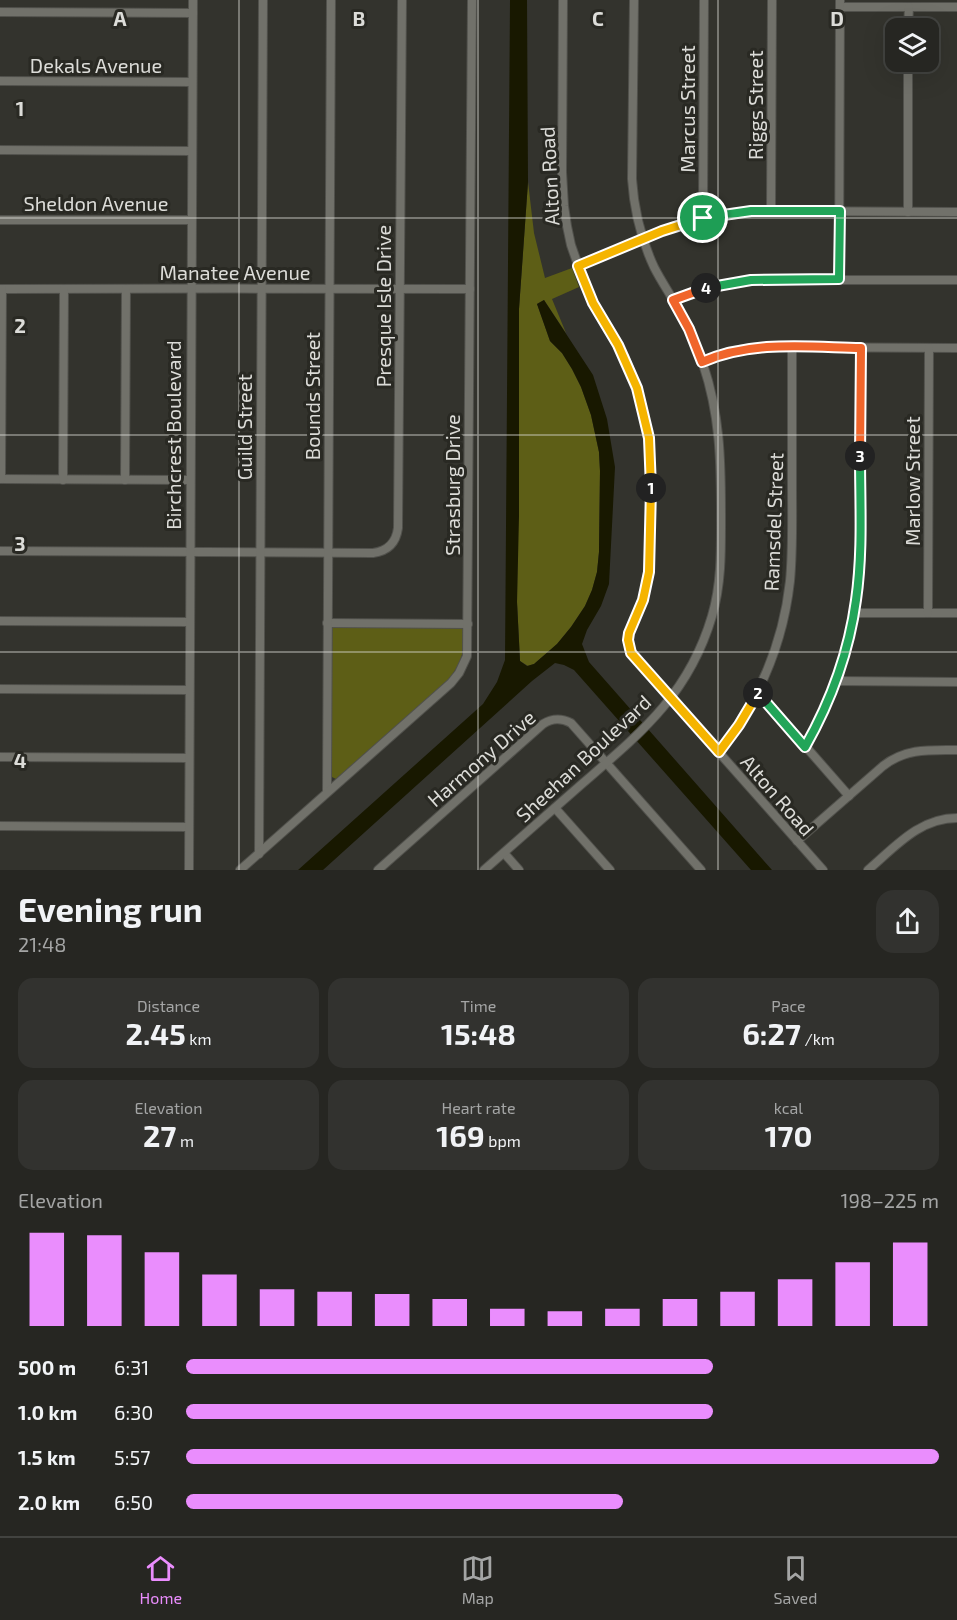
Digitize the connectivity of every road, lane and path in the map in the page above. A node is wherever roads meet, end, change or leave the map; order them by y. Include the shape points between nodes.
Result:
1 (193, 0) edge
2 (263, 0) edge
3 (332, 0) edge
4 (402, 0) edge
5 (472, 0) edge
6 (563, 0) edge
7 (634, 0) edge
8 (704, 0) edge
9 (772, 0) edge
10 (840, 3) edge
11 (909, 7) junction
12 (957, 7) edge
13 (0, 12) edge
14 (193, 13) junction
15 (908, 18) edge
16 (908, 72) edge
17 (0, 81) edge
18 (192, 82) junction
19 (0, 150) edge
20 (192, 151) junction
21 (771, 211) junction
22 (840, 211) junction
23 (908, 212) junction
24 (957, 212) edge
25 (703, 218) junction
26 (0, 219) edge
27 (191, 220) junction
28 (643, 239) junction
29 (578, 266) junction
30 (839, 279) junction
31 (957, 280) edge
32 (261, 288) junction
33 (330, 288) junction
34 (1, 289) edge
35 (64, 289) junction
36 (126, 289) junction
37 (400, 289) junction
38 (470, 289) junction
39 (191, 290) junction
40 (673, 300) junction
41 (792, 347) junction
42 (861, 348) junction
43 (929, 348) junction
44 (957, 348) edge
45 (702, 362) junction
46 (1, 479) edge
47 (63, 480) junction
48 (125, 480) junction
49 (190, 480) junction
50 (0, 551) edge
51 (189, 552) junction
52 (260, 552) junction
53 (328, 553) junction
54 (854, 613) junction
55 (928, 613) junction
56 (957, 613) edge
57 (0, 621) edge
58 (189, 622) junction
59 (327, 623) junction
60 (468, 624) junction
61 (836, 681) junction
62 (957, 682) edge
63 (0, 689) edge
64 (189, 690) junction
65 (758, 692) junction
66 (671, 698) junction
67 (805, 747) junction
68 (957, 750) edge
69 (719, 752) junction
70 (0, 758) edge
71 (189, 758) junction
72 (606, 763) junction
73 (327, 791) junction
74 (849, 796) junction
75 (555, 808) junction
76 (957, 818) edge
77 (0, 826) edge
78 (189, 826) junction
79 (797, 842) junction
80 (504, 853) junction
81 (259, 854) junction
82 (189, 870) edge
83 (240, 870) edge
84 (378, 870) edge
85 (484, 870) edge
86 (519, 870) edge
87 (610, 870) edge
88 (701, 870) edge
89 (823, 870) edge
90 (868, 870) edge

1 - 14 street, Birchcrest Boulevard
2 - 32 street, Guild Street
3 - 33 street, Bounds Street
4 - 37 street, Presque Isle Drive
5 - 38 street, Strasburg Drive
6 - 29 street, Alton Road via 562,186
7 - 28 street, Sheehan Boulevard via 632,179
8 - 25 street, Marcus Street
9 - 21 street, Riggs Street
10 - 11 street
10 - 22 street
11 - 12 street
11 - 15 street
13 - 14 street
14 - 18 street, Birchcrest Boulevard
16 - 23 street
17 - 18 street, Dekals Avenue
18 - 20 street, Birchcrest Boulevard
19 - 20 street
20 - 27 street, Birchcrest Boulevard
21 - 22 street
21 - 25 street
22 - 23 street
22 - 30 street
23 - 24 street
25 - 28 street
26 - 27 street, Sheldon Avenue
27 - 39 street, Birchcrest Boulevard
28 - 29 street
28 - 40 street, Sheehan Boulevard
29 - 66 street, Alton Road via 630,371 649,438 650,562 643,600 628,640 631,653
30 - 31 street
30 - 40 street via 740,281 707,287
32 - 33 street, Manatee Avenue
32 - 39 street, Manatee Avenue
32 - 52 street, Guild Street
33 - 37 street, Manatee Avenue
33 - 53 street, Bounds Street
34 - 35 street, Manatee Avenue
34 - 46 street
35 - 36 street, Manatee Avenue
35 - 47 street
36 - 39 street, Manatee Avenue
36 - 48 street
37 - 38 street, Manatee Avenue
37 - 53 street, Presque Isle Drive via 397,535 391,546 380,552
38 - 60 street, Strasburg Drive
39 - 49 street, Birchcrest Boulevard
40 - 45 street, Sheehan Boulevard
41 - 42 street
41 - 45 street via 743,349
41 - 65 street, Ramsdel Street via 790,579 778,640
42 - 43 street
42 - 54 street via 860,559
43 - 44 street
43 - 55 street, Marlow Street
45 - 66 street, Sheehan Boulevard via 720,446 721,564 706,632
46 - 47 street
47 - 48 street
48 - 49 street
49 - 51 street, Birchcrest Boulevard
50 - 51 street, Presque Isle Drive
51 - 52 street, Presque Isle Drive
51 - 58 street, Birchcrest Boulevard
52 - 53 street, Presque Isle Drive
52 - 81 street, Guild Street
53 - 59 street, Bounds Street
54 - 55 street
54 - 61 street
55 - 56 street
57 - 58 street
58 - 64 street, Birchcrest Boulevard
59 - 60 street
59 - 73 street, Bounds Street
60 - 73 street, Strasburg Drive via 467,656 451,683
61 - 62 street
61 - 67 street
63 - 64 street
64 - 71 street, Birchcrest Boulevard
65 - 67 street
65 - 69 street, Ramsdel Street
66 - 69 street, Alton Road
66 - 72 street, Sheehan Boulevard
67 - 74 street
68 - 74 street via 921,750 901,755
69 - 79 street, Alton Road
70 - 71 street
71 - 78 street, Birchcrest Boulevard
72 - 75 street, Sheehan Boulevard
72 - 84 street, Harmony Drive via 571,723 551,720
72 - 88 street, Harmony Drive
73 - 81 street, Strasburg Drive
74 - 79 street
75 - 80 street, Sheehan Boulevard
75 - 87 street
76 - 90 street via 920,826
77 - 78 street
78 - 82 street, Birchcrest Boulevard
79 - 89 street, Alton Road
80 - 85 street, Sheehan Boulevard
80 - 86 street
81 - 83 street, Strasburg Drive

